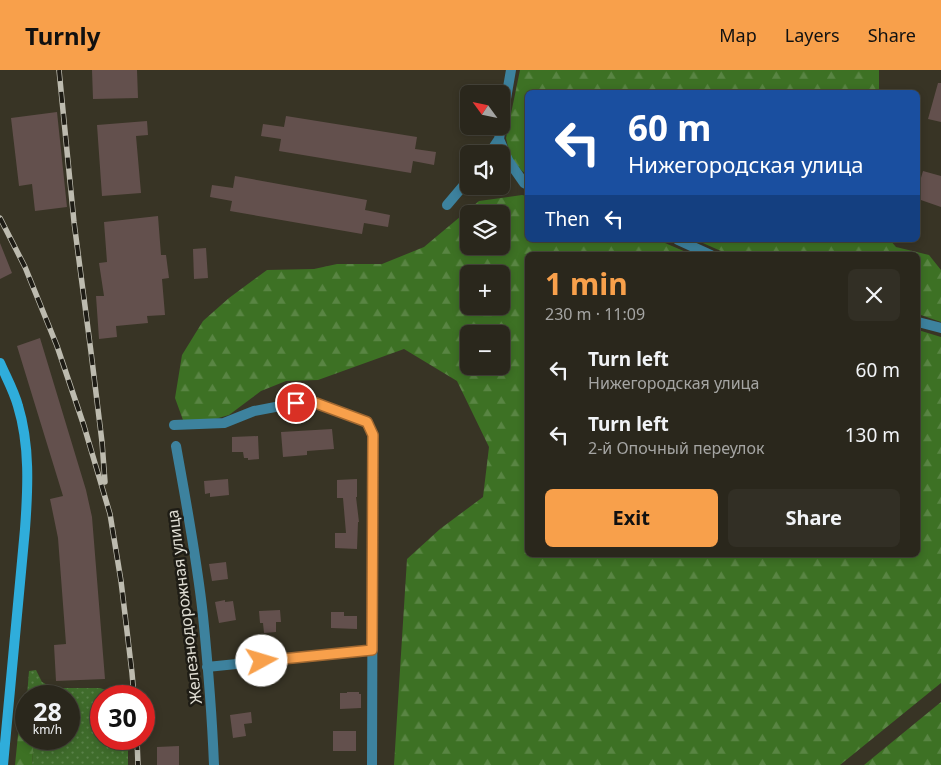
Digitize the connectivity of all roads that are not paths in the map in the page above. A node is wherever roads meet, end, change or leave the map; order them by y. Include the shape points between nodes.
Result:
1 (511, 70) edge
2 (499, 139) junction
3 (495, 145) edge
4 (525, 184) edge
5 (460, 190) edge
6 (446, 206) dead end
7 (683, 242) edge
8 (705, 252) edge
9 (920, 323) edge
10 (941, 328) edge
11 (0, 363) edge
12 (174, 425) dead end
13 (176, 446) dead end
14 (372, 650) junction
15 (207, 667) junction
16 (3, 765) edge
17 (214, 765) edge
18 (372, 765) edge

1 - 2 street
2 - 3 street
2 - 4 street via 508,160
5 - 6 street
7 - 8 street
9 - 10 street
11 - 16 street via 21,416 27,470 25,529
12 - 14 street via 224,423 254,411 313,402 367,422 373,435
13 - 15 street, Железнодорожная улица via 203,615
14 - 15 street
14 - 18 street
15 - 17 street, Железнодорожная улица

